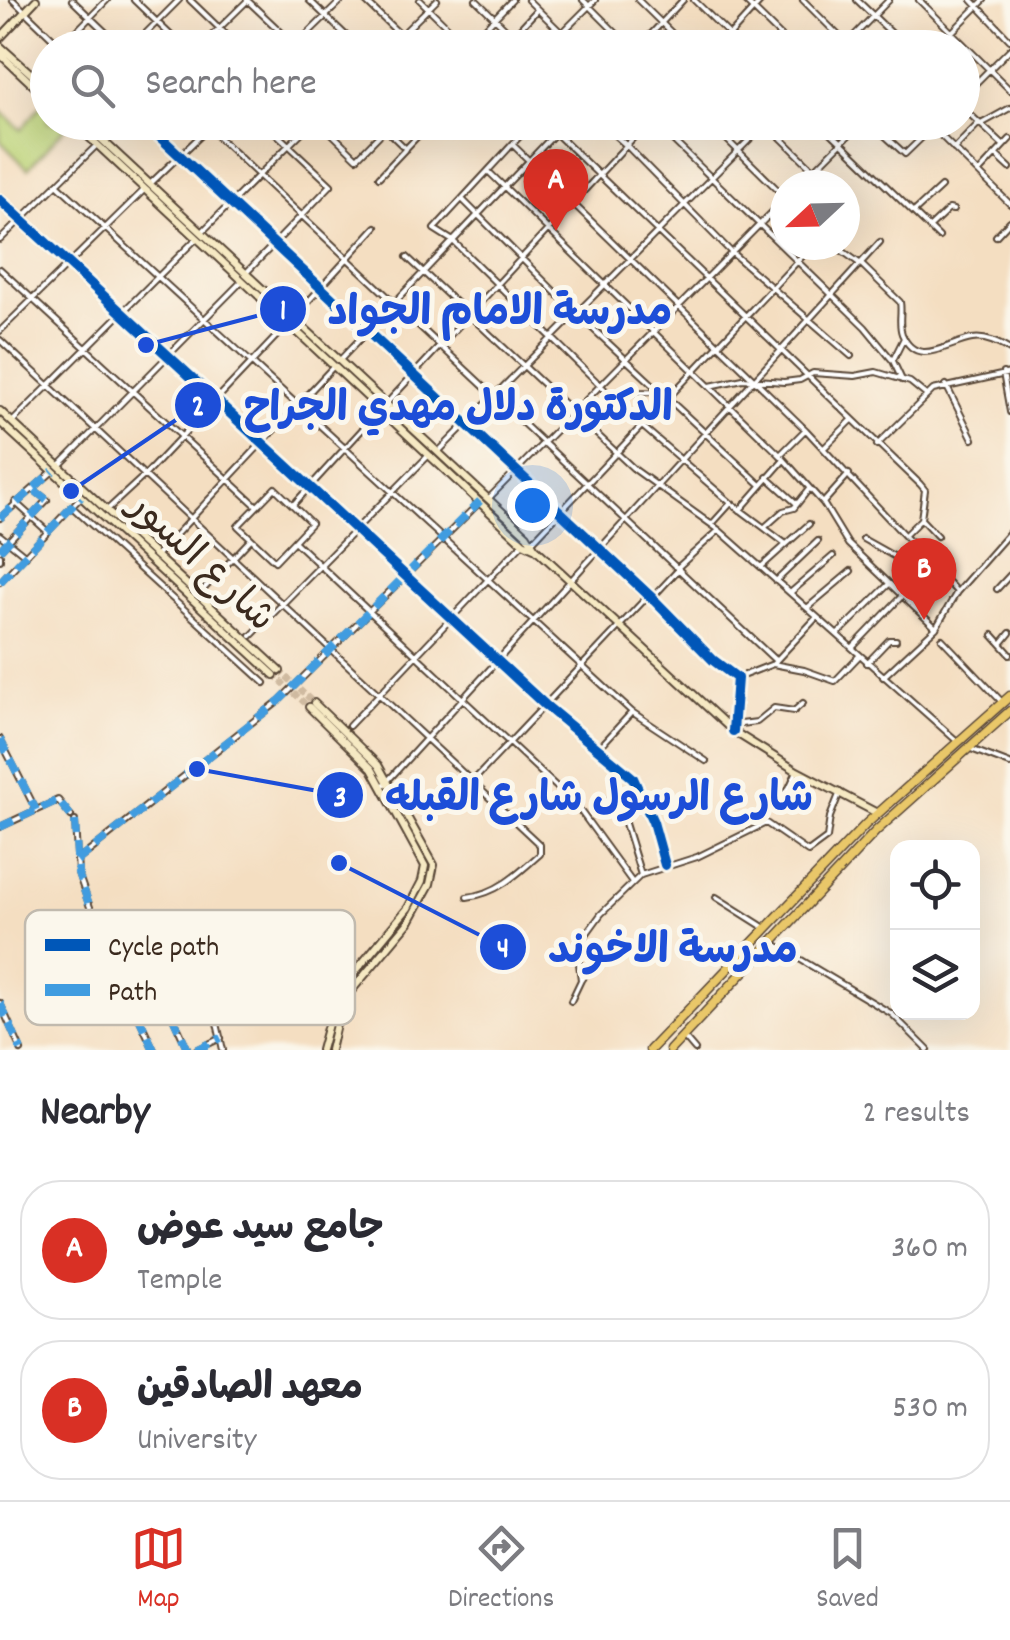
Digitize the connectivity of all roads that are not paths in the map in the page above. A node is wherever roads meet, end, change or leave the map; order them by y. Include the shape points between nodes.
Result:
1 (13, 0) edge
2 (36, 0) edge
3 (72, 0) edge
4 (108, 0) edge
5 (134, 0) edge
6 (145, 0) edge
7 (179, 0) edge
8 (190, 0) edge
9 (248, 0) edge
10 (310, 0) edge
11 (342, 0) edge
12 (364, 0) edge
13 (420, 0) edge
14 (437, 0) edge
15 (476, 0) edge
16 (512, 0) edge
17 (528, 0) edge
18 (583, 0) edge
19 (595, 0) edge
20 (638, 0) edge
21 (683, 0) edge
22 (694, 0) edge
23 (744, 0) edge
24 (762, 0) edge
25 (803, 0) edge
26 (857, 0) edge
27 (890, 0) edge
28 (918, 0) edge
29 (972, 0) edge
30 (984, 0) edge
31 (140, 6) junction
32 (589, 6) junction
33 (978, 6) junction
34 (428, 8) junction
35 (754, 9) junction
36 (538, 10) junction
37 (25, 12) junction
38 (326, 16) junction
39 (874, 16) junction
40 (90, 17) junction
41 (495, 18) junction
42 (157, 22) junction
43 (662, 23) junction
44 (220, 28) joint
45 (44, 30) edge
46 (78, 30) edge
47 (103, 30) edge
48 (149, 30) edge
49 (165, 30) edge
50 (278, 30) edge
51 (312, 30) edge
52 (340, 30) edge
53 (396, 30) edge
54 (406, 30) edge
55 (450, 30) edge
56 (483, 30) edge
57 (507, 30) edge
58 (519, 30) edge
59 (558, 30) edge
60 (566, 30) edge
61 (615, 30) edge
62 (654, 30) edge
63 (669, 30) edge
64 (725, 30) edge
65 (735, 30) edge
66 (775, 30) edge
67 (832, 30) edge
68 (861, 30) edge
69 (888, 30) edge
70 (950, 30) edge
71 (954, 30) edge
72 (0, 38) edge
73 (1010, 40) edge
74 (0, 46) edge
75 (1010, 49) edge
76 (0, 54) edge
77 (980, 60) edge
78 (990, 70) junction
79 (30, 73) edge
80 (980, 80) edge
81 (30, 82) edge
82 (1010, 90) edge
83 (1010, 108) edge
84 (980, 124) joint
85 (1010, 139) edge
86 (97, 140) edge
87 (163, 140) edge
88 (197, 140) edge
89 (220, 140) edge
90 (283, 140) edge
91 (293, 140) edge
92 (338, 140) edge
93 (374, 140) edge
94 (397, 140) edge
95 (414, 140) edge
96 (517, 140) edge
97 (549, 140) edge
98 (561, 140) edge
99 (620, 140) edge
100 (633, 140) edge
101 (671, 140) edge
102 (726, 140) edge
103 (750, 140) edge
104 (783, 140) edge
105 (838, 140) edge
106 (844, 140) edge
107 (890, 140) edge
108 (920, 140) edge
109 (945, 140) edge
110 (963, 140) edge
111 (100, 142) junction
112 (841, 143) junction
113 (288, 145) junction
114 (512, 145) junction
115 (627, 146) junction
116 (1003, 146) junction
117 (406, 149) junction
118 (954, 149) junction
119 (738, 152) junction
120 (996, 155) junction
121 (180, 157) junction
122 (530, 161) junction
123 (1010, 168) edge
124 (814, 170) joint
125 (488, 171) junction
126 (978, 173) junction
127 (258, 176) junction
128 (598, 176) junction
129 (380, 177) dead end
130 (712, 178) junction
131 (770, 183) edge
132 (57, 184) junction
133 (147, 187) junction
134 (505, 187) junction
135 (940, 187) dead end
136 (462, 199) junction
137 (0, 200) edge
138 (230, 203) junction
139 (572, 204) junction
140 (686, 204) junction
141 (1010, 204) edge
142 (953, 210) dead end
143 (914, 212) junction
144 (770, 214) edge
145 (478, 215) junction
146 (301, 217) junction
147 (21, 219) junction
148 (1010, 221) edge
149 (760, 225) junction
150 (376, 227) dead end
151 (930, 228) junction
152 (105, 229) junction
153 (548, 230) junction
154 (657, 233) junction
155 (199, 236) junction
156 (996, 236) dead end
157 (940, 237) dead end
158 (0, 240) edge
159 (453, 241) junction
160 (880, 242) dead end
161 (274, 245) junction
162 (732, 253) junction
163 (407, 257) dead end
164 (523, 257) junction
165 (346, 260) junction
166 (630, 260) junction
167 (854, 260) edge
168 (798, 262) junction
169 (69, 264) junction
170 (862, 266) junction
171 (0, 269) edge
172 (424, 272) junction
173 (246, 273) junction
174 (158, 277) junction
175 (705, 280) junction
176 (241, 282) junction
177 (496, 285) junction
178 (606, 285) junction
179 (321, 288) junction
180 (772, 289) junction
181 (832, 295) junction
182 (33, 299) junction
183 (393, 304) junction
184 (678, 307) junction
185 (122, 313) junction
186 (576, 314) junction
187 (469, 315) junction
188 (294, 317) junction
189 (744, 318) junction
190 (809, 320) junction
191 (204, 321) junction
192 (287, 325) junction
193 (0, 331) edge
194 (367, 331) junction
195 (653, 332) junction
196 (904, 338) junction
197 (0, 340) edge
198 (551, 340) junction
199 (717, 346) junction
200 (439, 347) junction
201 (86, 348) junction
202 (779, 350) junction
203 (1010, 350) edge
204 (169, 356) junction
205 (851, 356) dead end
206 (340, 360) junction
207 (625, 360) junction
208 (893, 361) junction
209 (252, 363) junction
210 (524, 366) junction
211 (333, 367) junction
212 (694, 372) junction
213 (1003, 373) junction
214 (1010, 373) edge
215 (413, 374) junction
216 (806, 378) junction
217 (755, 380) junction
218 (902, 380) junction
219 (49, 386) junction
220 (599, 386) junction
221 (710, 386) junction
222 (946, 386) junction
223 (659, 391) junction
224 (134, 393) junction
225 (606, 393) junction
226 (926, 394) junction
227 (493, 398) junction
228 (216, 400) junction
229 (667, 400) junction
230 (387, 403) junction
231 (730, 406) junction
232 (298, 407) junction
233 (380, 410) junction
234 (573, 412) junction
235 (1010, 412) edge
236 (3, 419) edge
237 (851, 420) junction
238 (466, 424) junction
239 (642, 426) junction
240 (97, 430) junction
241 (806, 430) junction
242 (705, 435) junction
243 (182, 437) junction
244 (973, 439) dead end
245 (264, 444) junction
246 (541, 444) junction
247 (877, 445) junction
248 (824, 448) junction
249 (344, 449) junction
250 (439, 452) junction
251 (616, 453) junction
252 (428, 454) junction
253 (782, 457) junction
254 (681, 461) junction
255 (56, 468) junction
256 (516, 470) junction
257 (848, 474) junction
258 (145, 475) junction
259 (767, 477) junction
260 (228, 480) junction
261 (588, 484) junction
262 (760, 484) junction
263 (310, 486) junction
264 (660, 486) junction
265 (33, 488) junction
266 (810, 488) junction
267 (394, 492) junction
268 (82, 497) junction
269 (484, 500) junction
270 (15, 502) junction
271 (731, 503) junction
272 (796, 503) junction
273 (823, 503) junction
274 (292, 505) junction
275 (257, 506) junction
276 (72, 507) junction
277 (107, 510) junction
278 (740, 510) junction
279 (560, 512) junction
280 (31, 517) junction
281 (0, 518) edge
282 (921, 518) junction
283 (192, 519) junction
284 (627, 520) junction
285 (712, 524) junction
286 (809, 524) dead end
287 (765, 527) junction
288 (356, 530) junction
289 (718, 530) junction
290 (48, 532) junction
291 (1010, 532) edge
292 (906, 534) junction
293 (0, 535) edge
294 (937, 536) dead end
295 (252, 538) junction
296 (443, 539) junction
297 (863, 539) dead end
298 (8, 541) junction
299 (294, 541) junction
300 (818, 541) dead end
301 (786, 544) junction
302 (915, 544) junction
303 (529, 545) junction
304 (599, 548) junction
305 (0, 555) edge
306 (26, 556) junction
307 (156, 556) junction
308 (833, 556) dead end
309 (234, 558) junction
310 (897, 558) junction
311 (320, 565) junction
312 (761, 567) junction
313 (678, 568) junction
314 (850, 570) dead end
315 (1010, 575) edge
316 (406, 576) junction
317 (569, 579) junction
318 (488, 580) junction
319 (776, 581) junction
320 (0, 582) edge
321 (888, 585) junction
322 (998, 590) dead end
323 (202, 591) dead end
324 (957, 592) junction
325 (790, 594) junction
326 (916, 595) dead end
327 (650, 597) junction
328 (901, 597) junction
329 (283, 604) junction
330 (807, 608) junction
331 (370, 612) junction
332 (817, 617) junction
333 (453, 620) junction
334 (532, 620) junction
335 (619, 627) junction
336 (936, 628) junction
337 (1010, 633) edge
338 (837, 635) junction
339 (992, 635) dead end
340 (251, 636) dead end
341 (942, 639) dead end
342 (896, 640) dead end
343 (1000, 644) junction
344 (852, 648) junction
345 (332, 649) junction
346 (1010, 654) edge
347 (418, 656) junction
348 (859, 656) junction
349 (497, 660) junction
350 (774, 662) junction
351 (867, 663) junction
352 (582, 666) junction
353 (883, 677) junction
354 (737, 678) junction
355 (265, 683) dead end
356 (380, 694) junction
357 (463, 699) junction
358 (1006, 699) edge
359 (802, 703) dead end
360 (312, 705) tunnel mouth
361 (546, 705) junction
362 (1010, 711) edge
363 (632, 712) junction
364 (349, 726) dead end
365 (733, 728) junction
366 (428, 738) junction
367 (0, 739) edge
368 (957, 741) junction
369 (510, 743) junction
370 (967, 747) junction
371 (948, 749) junction
372 (597, 750) junction
373 (956, 758) junction
374 (706, 761) dead end
375 (1010, 764) edge
376 (797, 771) junction
377 (474, 781) junction
378 (386, 784) junction
379 (840, 792) junction
380 (602, 798) dead end
381 (774, 805) dead end
382 (36, 810) junction
383 (877, 814) junction
384 (0, 827) edge
385 (77, 861) junction
386 (665, 865) junction
387 (641, 875) junction
388 (632, 882) junction
389 (468, 897) dead end
390 (716, 897) dead end
391 (92, 910) edge
392 (765, 928) junction
393 (773, 940) junction
394 (750, 944) junction
395 (760, 953) junction
396 (592, 964) dead end
397 (582, 980) junction
398 (355, 986) edge
399 (571, 1001) dead end
400 (0, 1002) edge
401 (142, 1025) edge
402 (177, 1025) edge
403 (218, 1025) edge
404 (684, 1036) junction
405 (221, 1038) junction
406 (21, 1050) edge
407 (154, 1050) edge
408 (188, 1050) edge
409 (196, 1050) edge
410 (223, 1050) edge
411 (650, 1050) edge
412 (670, 1050) edge
413 (695, 1050) edge
414 (928, 1050) edge

1 - 37 street
2 - 37 main road
3 - 40 street
4 - 40 street
5 - 31 street
6 - 31 street
7 - 42 street
8 - 44 street
9 - 44 street
9 - 50 street
10 - 38 street
11 - 38 street
12 - 53 street
13 - 34 street
14 - 34 street
15 - 41 street
16 - 41 street
17 - 36 street
18 - 32 street
19 - 32 street
20 - 43 street
21 - 43 street
22 - 64 street
23 - 35 street
24 - 35 street
25 - 67 street
26 - 39 street
27 - 39 street
28 - 70 street
29 - 33 street
30 - 33 street
31 - 42 street
32 - 60 street
32 - 61 street
33 - 71 street
33 - 73 street
34 - 54 street
34 - 55 street
35 - 65 street
35 - 66 street
36 - 58 street
36 - 59 street
37 - 45 street
37 - 72 main road
38 - 51 street
38 - 52 street
39 - 68 street
39 - 69 street
40 - 46 street
40 - 47 street
41 - 56 street
41 - 57 street
42 - 48 street
42 - 49 street
43 - 62 street
43 - 63 street
74 - 79 main road
75 - 78 street
76 - 81 main road
77 - 78 street
78 - 80 street
78 - 82 street
83 - 84 street
84 - 116 street
85 - 116 street
86 - 111 main road
87 - 121 street
88 - 121 street
89 - 127 street
90 - 113 street
91 - 113 street
92 - 93 street via 357,158
94 - 117 street
95 - 117 street
96 - 114 street
97 - 122 street
98 - 128 street
99 - 115 street
100 - 115 street
101 - 130 street
102 - 119 street
103 - 119 street
104 - 124 street
105 - 112 street
106 - 112 street
107 - 108 street via 905,154
109 - 118 street
110 - 118 street
111 - 132 street
111 - 133 main road
112 - 124 street
112 - 143 street
113 - 127 street
113 - 146 street via 331,185
114 - 122 street
114 - 125 street
115 - 128 street
115 - 140 street
116 - 120 street
117 - 129 street
118 - 126 street
119 - 130 street
119 - 131 street
120 - 123 street
120 - 126 street
121 - 133 street
121 - 138 street
122 - 134 street
122 - 139 street
125 - 134 street
125 - 136 street
126 - 141 street
127 - 138 street
127 - 146 street
128 - 139 street
128 - 154 street
130 - 140 street
130 - 149 street
132 - 147 street
132 - 152 street
133 - 152 street
133 - 155 main road
134 - 145 street
134 - 153 street
135 - 143 street
136 - 145 street
136 - 159 street via 434,228
137 - 147 street
138 - 155 street
138 - 161 street
139 - 153 street
139 - 166 street
140 - 154 street
140 - 162 street
142 - 151 street
143 - 151 street
144 - 149 street
145 - 159 street
145 - 164 street
146 - 161 street
146 - 165 street
147 - 158 street
147 - 169 street
148 - 156 street
149 - 162 street
149 - 168 street
150 - 165 street
151 - 157 street
152 - 169 street
152 - 174 street
153 - 164 street
153 - 178 street
154 - 166 street
154 - 175 street
155 - 173 main road
155 - 174 street
155 - 176 main road
159 - 172 street
159 - 177 street
160 - 170 street
161 - 173 street
161 - 179 street
162 - 175 street
162 - 180 street
163 - 172 street
164 - 177 street
164 - 186 street
165 - 179 street
165 - 183 street
166 - 178 street
166 - 184 street
167 - 170 street
168 - 180 street
168 - 181 street
169 - 182 street
169 - 185 street
170 - 181 street
170 - 196 street via 900,302
171 - 182 street
172 - 183 street
172 - 187 street
173 - 188 main road
174 - 185 street
174 - 191 street
175 - 184 street
175 - 189 street
176 - 191 street
176 - 192 main road
177 - 187 street
177 - 198 street
178 - 186 street
178 - 195 street
179 - 188 street
179 - 194 street
180 - 189 street
180 - 190 street
181 - 190 street
181 - 208 street
182 - 193 street
182 - 201 street
183 - 194 street
183 - 200 street
184 - 195 street
184 - 199 street
185 - 201 street
185 - 204 street
186 - 198 street
186 - 207 street
187 - 200 street
187 - 210 street
188 - 206 main road
189 - 199 street
189 - 202 street
190 - 202 street
190 - 205 street
191 - 204 street
191 - 209 street
192 - 209 street
192 - 211 main road
194 - 206 street
194 - 215 street
195 - 207 street
195 - 212 street
196 - 203 street via 925,354 976,338
196 - 208 street
197 - 219 street
198 - 210 street
198 - 220 street
199 - 212 street
199 - 217 street
200 - 215 street
200 - 227 street
201 - 219 street
201 - 224 street
202 - 216 street
202 - 217 street
204 - 224 street
204 - 228 street
206 - 230 main road
207 - 220 street
207 - 223 street
208 - 218 street
209 - 228 street
209 - 232 street
210 - 227 street
210 - 234 street
211 - 232 street
211 - 233 main road
212 - 221 street
212 - 229 street
213 - 214 street
213 - 222 street
213 - 235 street
215 - 230 street
215 - 238 street
216 - 217 street
216 - 218 street via 879,372
216 - 237 street
217 - 221 street
217 - 231 street
217 - 241 street
218 - 226 street
219 - 236 street
219 - 240 street
220 - 225 street
220 - 234 street
221 - 231 street
222 - 226 street
222 - 244 street
223 - 225 street
223 - 229 street
224 - 240 street
224 - 243 street
225 - 239 street
226 - 247 street
227 - 238 street
227 - 246 street
228 - 243 street
228 - 245 street
229 - 239 street
229 - 242 street
230 - 250 main road
231 - 242 street
231 - 253 street
232 - 245 street
232 - 249 street
233 - 249 street
233 - 252 main road
234 - 246 street
234 - 251 street
236 - 255 main road, شارع السور
237 - 247 street
237 - 248 street
238 - 250 street
238 - 256 street
239 - 251 street
239 - 254 street
240 - 255 street
240 - 258 street
241 - 248 street
241 - 253 street
242 - 254 street
242 - 262 street
243 - 258 street
243 - 260 street
245 - 260 street
245 - 263 street
246 - 256 street
246 - 261 street
247 - 282 street via 925,490
248 - 257 street
249 - 263 street
249 - 267 street
250 - 269 main road
251 - 261 street
251 - 264 street
252 - 267 street
252 - 269 main road
253 - 259 street
253 - 266 street
254 - 264 street
254 - 271 street
255 - 265 street
255 - 268 main road, شارع السور
255 - 277 main road, شارع السور
256 - 269 street
256 - 279 street
257 - 273 street
257 - 292 street
258 - 277 street
258 - 283 street
259 - 262 street
259 - 272 street
260 - 275 street
260 - 283 street
261 - 279 street
261 - 284 street
262 - 278 street
263 - 274 street
263 - 288 street
264 - 284 street
264 - 285 street
265 - 270 street
265 - 280 street via 47,500
266 - 272 street
266 - 273 street
267 - 288 street
267 - 296 street
268 - 276 street
268 - 307 main road, شارع السور via 277,673
269 - 296 street
269 - 303 main road
270 - 280 street
270 - 281 street
271 - 278 street
271 - 285 street
272 - 287 street
273 - 321 street via 848,544
274 - 275 street via 274,488
274 - 299 street via 311,523
275 - 295 street via 238,526
276 - 290 street
276 - 355 street
277 - 307 main road, شارع السور
278 - 287 street
279 - 303 street
279 - 304 street
280 - 290 street
280 - 298 street
282 - 292 street
282 - 294 street
283 - 307 street
283 - 309 street
284 - 304 street
284 - 313 street
285 - 289 street
286 - 301 street
287 - 301 street
288 - 311 street
288 - 316 street
289 - 312 street
289 - 313 street
290 - 306 street
291 - 324 street
292 - 302 street
293 - 298 street
295 - 299 street via 275,561
295 - 309 street
296 - 316 street
296 - 318 street
297 - 310 street
298 - 305 street
298 - 306 street
299 - 311 street
300 - 319 street
301 - 312 street
302 - 310 street
302 - 324 street
303 - 317 main road
303 - 318 street
304 - 317 street
304 - 327 street
306 - 320 street
308 - 325 street
309 - 323 street
309 - 329 street
310 - 326 street
311 - 329 street
311 - 331 street
312 - 319 street
313 - 327 street
313 - 350 street
314 - 330 street
315 - 322 street
316 - 331 street
316 - 333 street
317 - 334 street
317 - 335 main road
318 - 333 street
318 - 334 street
319 - 325 street
321 - 328 street
321 - 338 street
324 - 336 street
325 - 330 street
327 - 335 street
327 - 354 street
328 - 336 street
328 - 344 street
329 - 340 street
329 - 345 street
330 - 332 street
331 - 345 street
331 - 347 street
332 - 338 street
332 - 350 street
333 - 347 street
333 - 349 street
334 - 349 street
334 - 352 street
335 - 352 street
335 - 365 main road
336 - 353 street
337 - 343 street
338 - 344 street
339 - 343 street
341 - 358 street
342 - 351 street
343 - 346 street
344 - 348 street
345 - 356 street
345 - 385 street via 279,701
347 - 356 street
347 - 357 street
348 - 350 street via 835,681
348 - 351 street
349 - 357 street
349 - 361 street
350 - 354 street
351 - 353 street
352 - 361 street
352 - 363 street
353 - 368 street
354 - 365 street
356 - 364 street
356 - 366 street
357 - 366 street
357 - 369 street
358 - 368 main road
359 - 365 street
360 - 378 main road via 372,759
361 - 369 street
361 - 372 street
362 - 370 main road
363 - 372 street
363 - 374 street
365 - 376 main road
366 - 377 street
366 - 378 street
367 - 382 street
368 - 370 main road
368 - 371 main road
369 - 377 street
369 - 388 street via 576,805
370 - 373 main road
370 - 375 street
371 - 373 main road
371 - 383 main road
372 - 386 street via 633,778
373 - 393 main road
376 - 379 main road
376 - 381 street
377 - 389 street via 541,850 515,877
378 - 398 main road via 433,859 433,877 409,922
379 - 383 main road
379 - 386 street via 827,838 808,852 766,824
380 - 387 street via 623,818
382 - 384 street
382 - 385 street via 58,800 73,818
383 - 392 main road
385 - 391 street
386 - 387 street
387 - 388 street
388 - 397 street via 576,947
390 - 392 street
392 - 393 main road
392 - 394 main road
393 - 395 main road
393 - 414 street via 892,1014
394 - 395 main road via 760,944
394 - 411 main road
395 - 404 main road
396 - 397 street
397 - 399 street
400 - 406 street
401 - 407 street
402 - 408 street
403 - 405 street
404 - 412 main road
404 - 413 street
405 - 409 street
405 - 410 street

